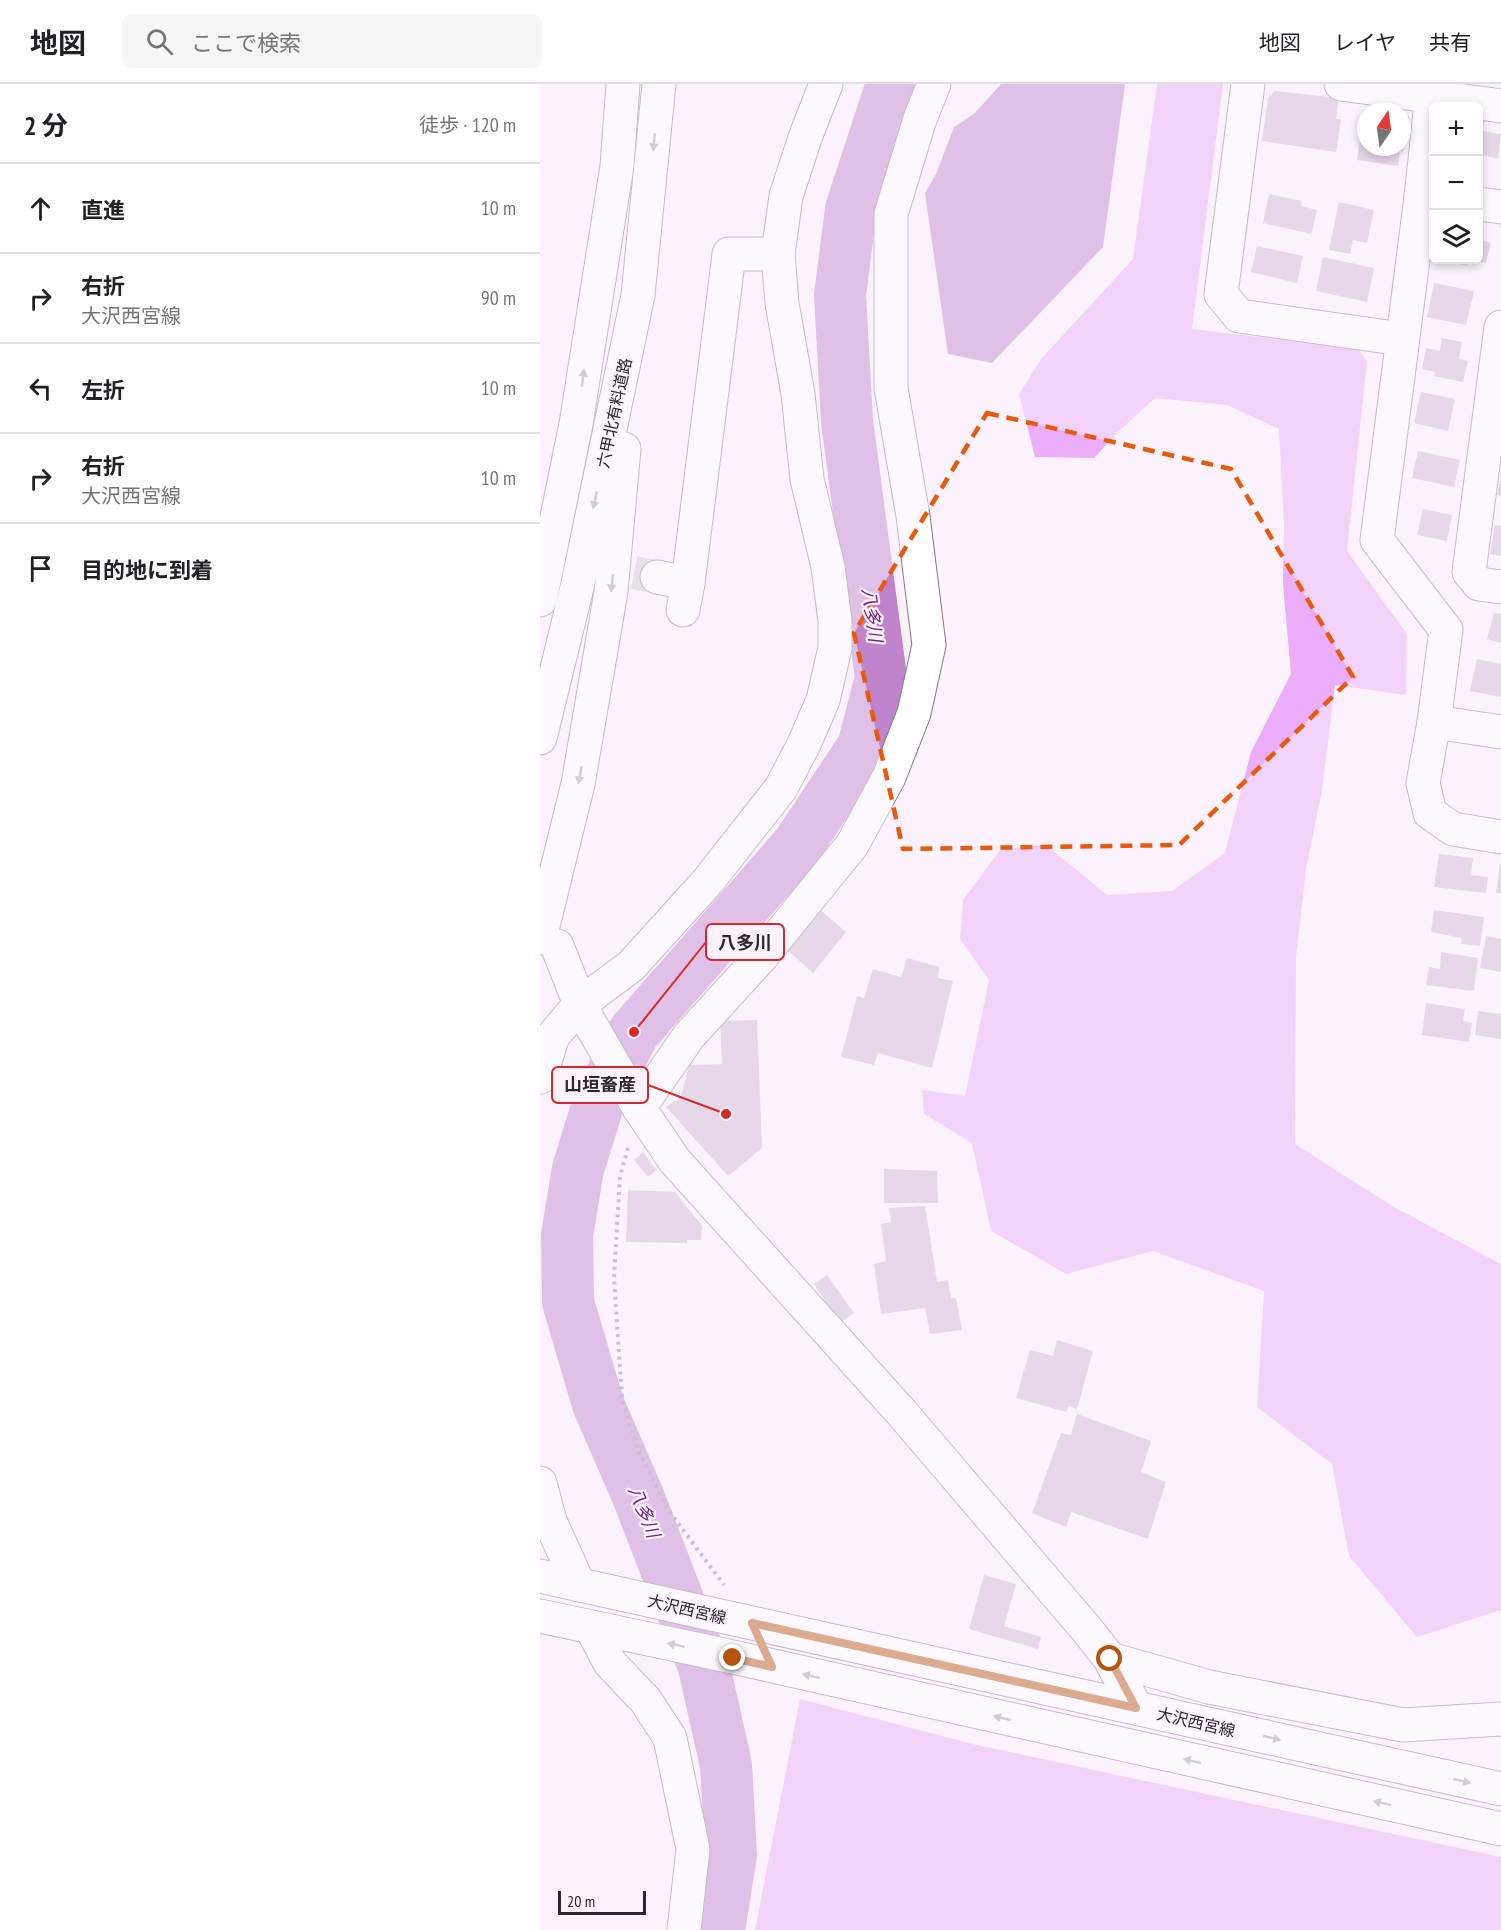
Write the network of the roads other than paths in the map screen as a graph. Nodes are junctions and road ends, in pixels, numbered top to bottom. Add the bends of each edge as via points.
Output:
1 (623, 84) edge
2 (659, 84) edge
3 (826, 84) edge
4 (934, 84) edge
5 (1248, 84) edge
6 (1341, 84) edge
7 (1432, 90) edge
8 (1501, 106) edge
9 (1427, 198) edge
10 (1483, 205) edge
11 (1501, 207) edge
12 (778, 254) junction
13 (638, 295) junction
14 (1501, 327) edge
15 (1402, 339) junction
16 (576, 424) junction
17 (1493, 450) edge
18 (540, 499) edge
19 (1501, 587) edge
20 (676, 590) dead end
21 (540, 600) edge
22 (1434, 722) junction
23 (1501, 732) edge
24 (540, 738) edge
25 (1501, 837) edge
26 (549, 942) edge
27 (584, 1012) junction
28 (540, 1077) edge
29 (642, 1112) junction
30 (540, 1483) edge
31 (540, 1576) edge
32 (589, 1587) junction
33 (540, 1616) edge
34 (591, 1627) junction
35 (1110, 1659) junction
36 (1136, 1708) junction
37 (1501, 1719) edge
38 (1501, 1789) edge
39 (1501, 1829) edge
40 (684, 1930) edge

16 -> 1 street via 617,166
2 -> 13 street, 六甲北有料道路
3 - 12 street via 786,196
4 - 29 street via 891,214 891,388 913,516 929,645 914,713 889,777 852,845 762,956 689,1036
5 - 15 street via 1221,294 1239,316
6 - 7 street
7 - 8 street
7 - 9 street
9 - 15 street
10 - 11 street
12 - 20 street via 729,254
12 - 27 street via 807,479 828,567 835,621 835,648 823,700 781,788 708,881 632,966
13 -> 24 street, 六甲北有料道路 via 578,583
13 -> 26 street via 611,592
14 - 17 street
15 - 22 street via 1377,540 1446,630
16 - 18 street
16 - 21 street
17 - 19 street via 1469,572 1479,584
22 - 23 street
22 - 25 street via 1423,783 1430,813 1453,829
26 - 27 street
27 - 28 street via 553,1036
27 - 29 street
29 - 35 street via 675,1161 902,1413
30 - 32 street via 550,1521
31 - 32 street, 大沢西宮線
32 - 36 street, 大沢西宮線
33 - 34 street
39 -> 34 street
34 - 40 street via 610,1663 646,1701 670,1737 693,1849
35 - 36 street
35 - 37 street via 1209,1687 1403,1725
36 -> 38 street, 大沢西宮線

